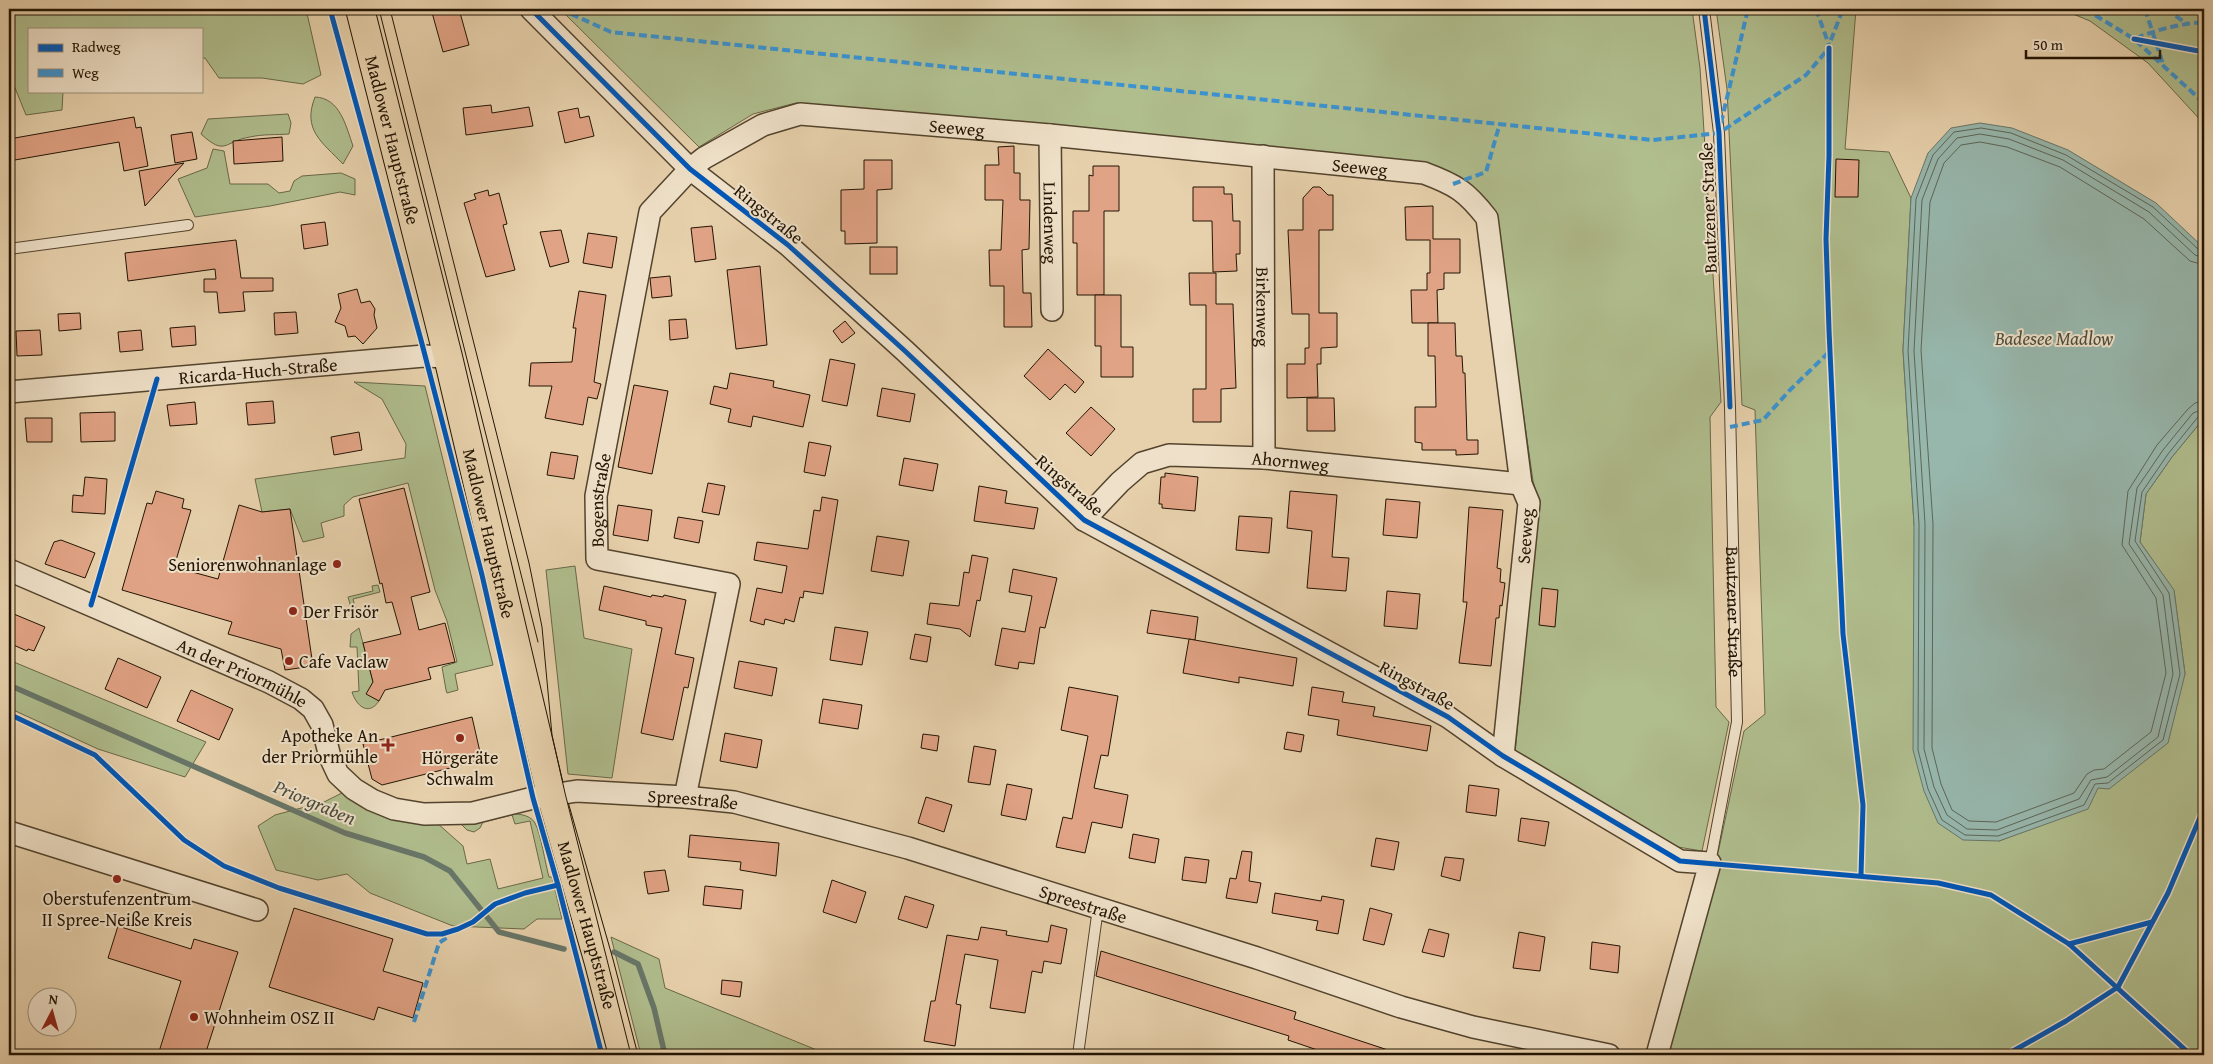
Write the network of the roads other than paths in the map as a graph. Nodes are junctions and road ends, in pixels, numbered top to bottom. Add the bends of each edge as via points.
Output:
1 (360, 9) edge
2 (531, 9) edge
3 (1704, 9) edge
4 (1050, 135) junction
5 (1264, 156) junction
6 (690, 169) junction
7 (188, 225) dead end
8 (9, 249) edge
9 (1052, 310) dead end
10 (448, 357) junction
11 (9, 392) edge
12 (1264, 458) junction
13 (1521, 484) junction
14 (1084, 520) junction
15 (9, 570) edge
16 (1503, 756) junction
17 (551, 795) junction
18 (685, 796) junction
19 (9, 832) edge
20 (1710, 863) junction
21 (1098, 908) junction
22 (258, 910) dead end
23 (623, 1055) edge
24 (1078, 1055) edge
25 (1608, 1055) edge
26 (1656, 1055) edge

1 - 10 main road, Madlower Hauptstraße
2 - 6 street, Ringstraße
3 - 20 lane, Bautzener Straße via 1719,133 1737,722
4 - 5 street, Seeweg
4 - 6 street, Seeweg via 800,114 763,125
4 - 9 street, Lindenweg
5 - 12 street, Birkenweg
5 - 13 street, Seeweg via 1424,173 1452,184 1471,198 1487,218
6 - 14 street, Ringstraße via 788,245 906,351
6 - 18 street, Bogenstraße via 650,212 596,496 597,559 729,584
7 - 8 lane
10 - 11 street, Ricarda-Huch-Straße via 424,356
10 - 17 main road, Madlower Hauptstraße
12 - 13 street, Ahornweg
12 - 14 street, Ahornweg via 1169,455 1142,463
13 - 16 street, Seeweg via 1529,503
14 - 16 street, Ringstraße via 1448,717
15 - 17 street, An der Priormühle via 269,682 301,699 313,709 322,725 330,758 338,774 372,800 394,809 442,815 473,813
16 - 20 street, Ringstraße via 1680,860
17 - 18 street, Spreestraße via 577,791
17 - 23 main road, Madlower Hauptstraße
18 - 21 street, Spreestraße via 734,802 875,839
19 - 22 street
20 - 26 street, Bautzener Straße
21 - 24 lane
21 - 25 street, Spreestraße via 1401,1007 1472,1027

